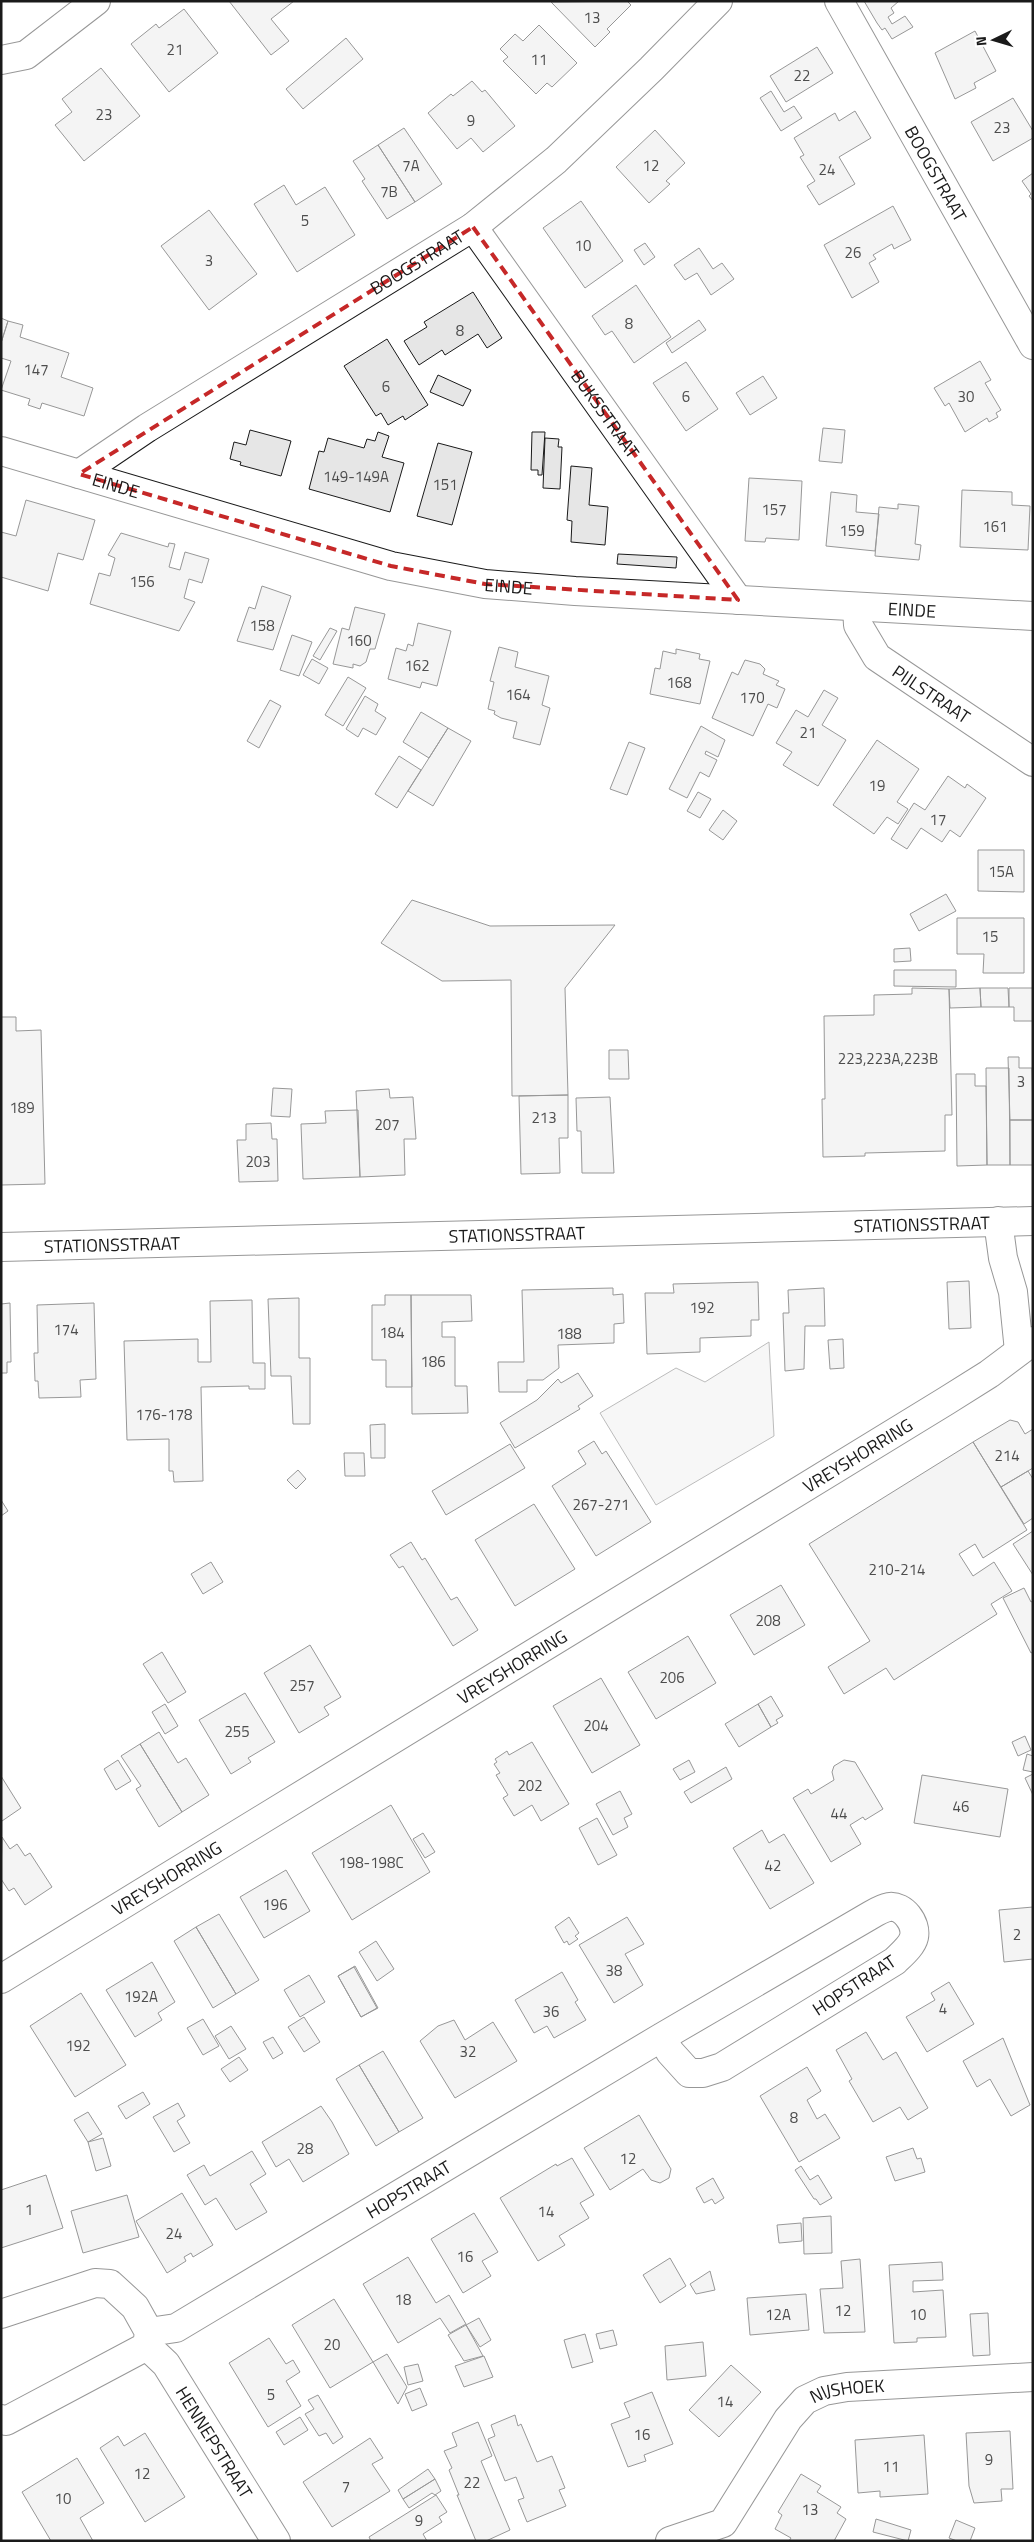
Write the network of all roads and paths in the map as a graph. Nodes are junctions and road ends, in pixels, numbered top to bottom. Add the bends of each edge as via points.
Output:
1 (96, 1) edge
2 (718, 1) edge
3 (839, 1) edge
4 (1, 60) edge
5 (472, 227) junction
6 (1033, 345) edge
7 (1, 451) edge
8 (79, 474) junction
9 (738, 600) junction
10 (856, 607) junction
11 (1033, 616) edge
12 (1033, 762) edge
13 (1033, 1220) edge
14 (998, 1221) junction
15 (1, 1246) edge
16 (1028, 1351) edge
17 (1, 1979) edge
18 (662, 2037) junction
19 (1, 2314) edge
20 (148, 2339) junction
21 (1033, 2377) edge
22 (1, 2419) edge
23 (276, 2541) edge
24 (670, 2541) edge

1 - 4 street via 26,55
2 - 5 street, BOOGSTRAAT via 556,160
3 - 6 street, BOOGSTRAAT
5 - 8 street, BOOGSTRAAT via 146,428
5 - 9 street, BUKSSTRAAT
7 - 8 street, EINDE
8 - 9 street, EINDE via 391,566 486,584
9 - 10 street, EINDE
10 - 11 street, EINDE
10 - 12 street, PIJLSTRAAT via 858,625 877,657
13 - 14 street, STATIONSSTRAAT
14 - 15 street, STATIONSSTRAAT
14 - 16 street, VREYSHORRING via 1003,1258
16 - 17 street, VREYSHORRING
18 - 18 street, HOPSTRAAT via 871,1915 890,1907 904,1911 913,1922 914,1937 895,1962 722,2067 703,2073 689,2073 670,2052
18 - 20 street, HOPSTRAAT via 176,2328
19 - 20 street, HENNEPSTRAAT via 95,2283 110,2284 135,2307
20 - 22 street via 6,2421
20 - 23 street, HENNEPSTRAAT
21 - 24 street, NIJSHOEK via 824,2391 805,2400 788,2419 723,2523

